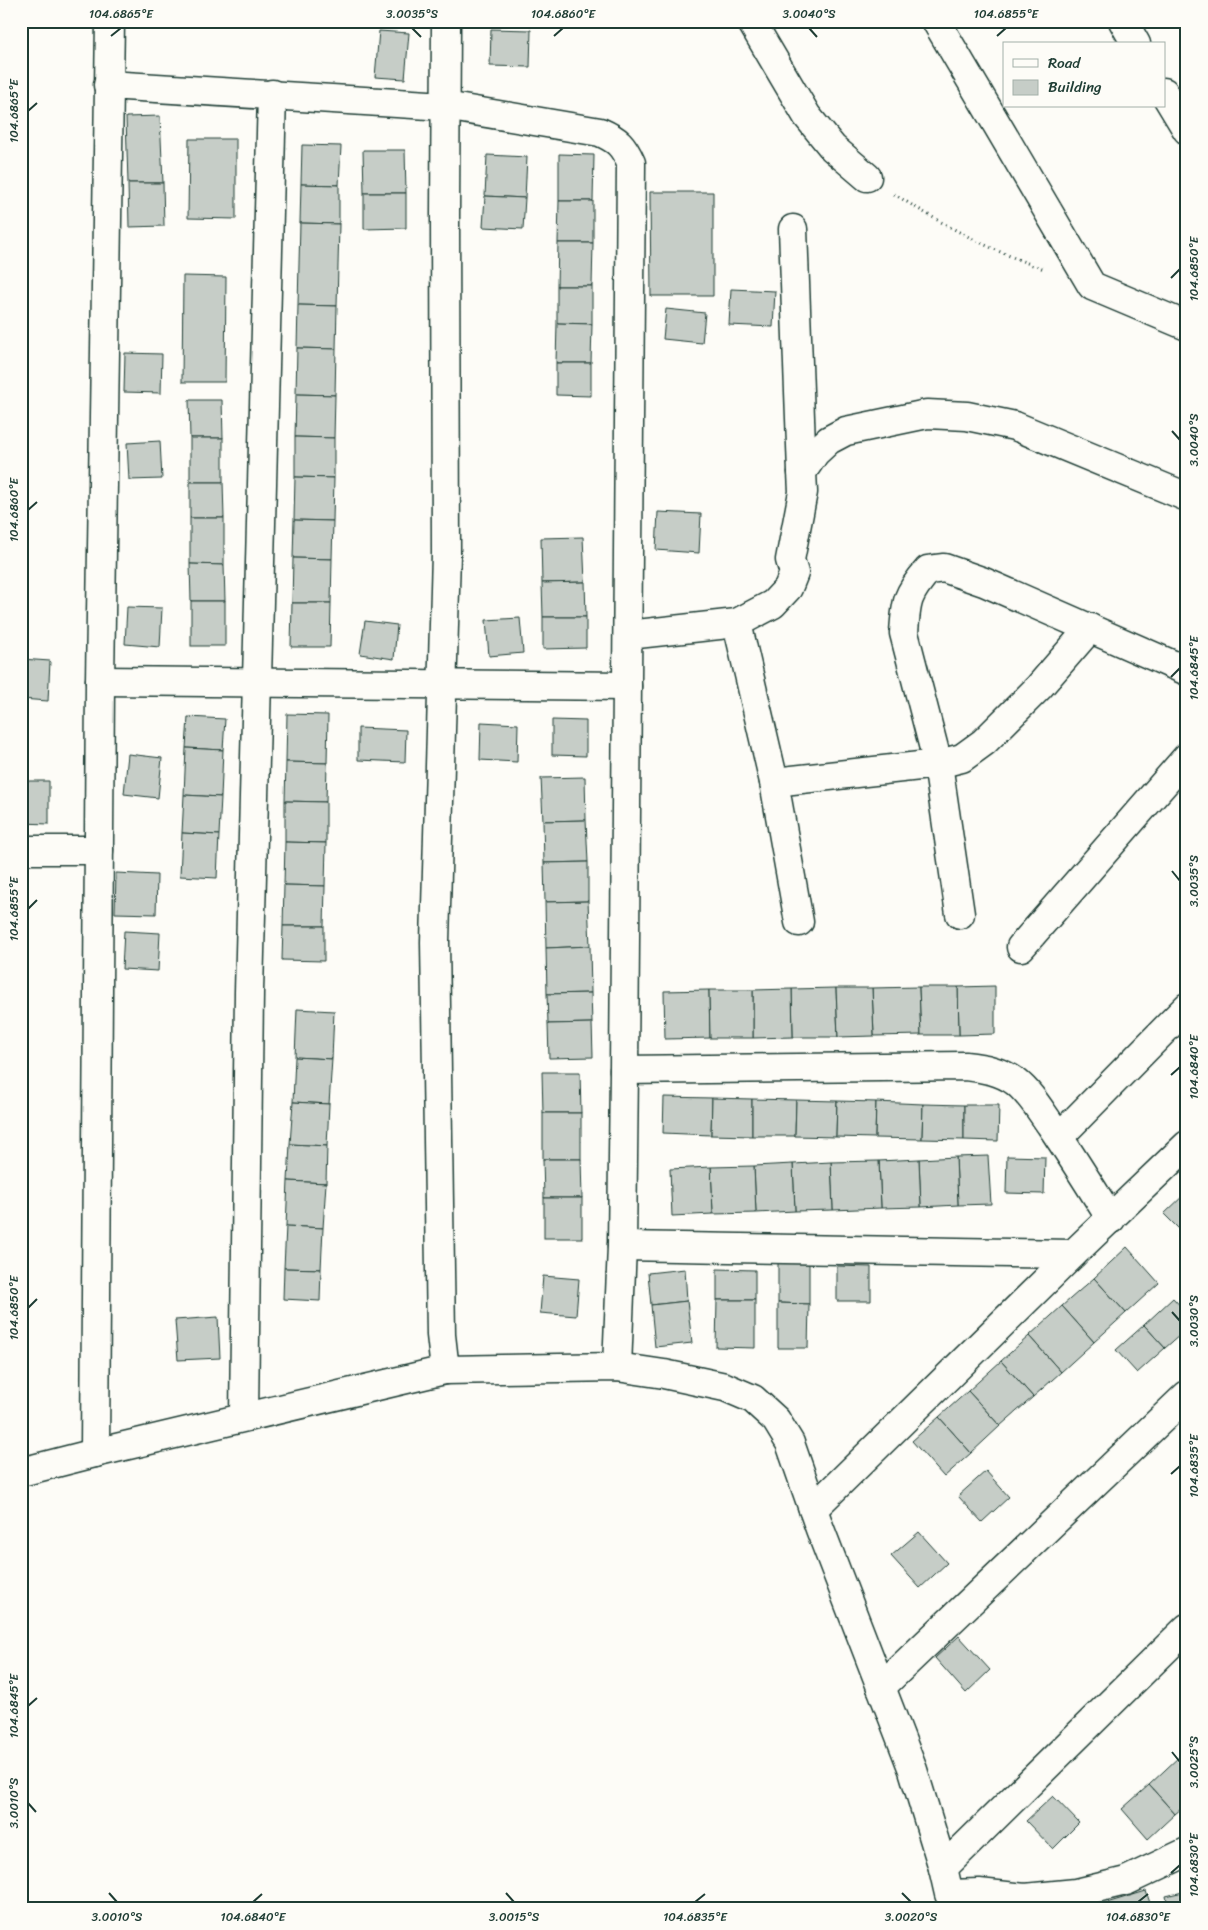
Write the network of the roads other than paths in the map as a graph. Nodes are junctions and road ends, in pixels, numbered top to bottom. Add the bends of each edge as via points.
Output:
1 (110, 21) edge
2 (446, 21) edge
3 (751, 21) edge
4 (936, 21) edge
5 (1123, 21) edge
6 (1135, 42) edge
7 (108, 85) junction
8 (272, 94) junction
9 (1166, 95) edge
10 (445, 106) junction
11 (1187, 130) edge
12 (867, 177) road end
13 (793, 229) dead end
14 (1187, 326) edge
15 (802, 472) junction
16 (1187, 497) edge
17 (737, 623) junction
18 (1090, 628) junction
19 (628, 635) junction
20 (1187, 671) edge
21 (100, 681) junction
22 (256, 682) junction
23 (443, 685) junction
24 (627, 686) junction
25 (1187, 757) edge
26 (938, 764) junction
27 (774, 782) junction
28 (21, 850) edge
29 (99, 850) junction
30 (960, 914) dead end
31 (799, 922) dead end
32 (1021, 947) dead end
33 (1187, 1007) edge
34 (624, 1070) junction
35 (1059, 1137) junction
36 (1187, 1145) edge
37 (1111, 1219) junction
38 (622, 1246) junction
39 (1073, 1254) junction
40 (617, 1367) junction
41 (444, 1370) junction
42 (1187, 1394) edge
43 (244, 1418) junction
44 (95, 1453) junction
45 (21, 1472) edge
46 (814, 1509) junction
47 (1187, 1628) edge
48 (881, 1687) junction
49 (1187, 1852) edge
50 (943, 1868) junction
51 (950, 1901) edge

1 - 7 street
2 - 10 street
3 - 12 street via 807,116 833,148
4 - 14 street via 1092,286
5 - 6 street
7 - 8 street
7 - 21 street
8 - 10 street
8 - 22 street
9 - 11 street
10 - 19 street via 600,132 624,147 631,163
10 - 23 street via 447,457
13 - 15 street
15 - 16 street via 829,440 846,431 927,414 967,416 1016,426
15 - 17 street via 802,492 790,560 794,573 788,588 773,604
17 - 19 street
17 - 27 street
18 - 20 street
18 - 26 street via 1039,687 984,742 962,758
18 - 26 street via 984,582 944,568 928,570 910,593 904,633
19 - 24 street
21 - 22 street
21 - 29 street
22 - 23 street
22 - 43 street
23 - 24 street
23 - 41 street via 435,1002
24 - 34 street
25 - 32 street
26 - 27 street
26 - 30 street
27 - 31 street
28 - 29 street
29 - 44 street
33 - 35 street
34 - 35 street via 965,1066 987,1069 1016,1082
34 - 38 street
35 - 37 street
36 - 37 street
37 - 39 street
38 - 39 street
38 - 40 street
39 - 46 street
40 - 41 street
40 - 46 street via 725,1387 753,1399 776,1420 790,1442
41 - 43 street
42 - 48 street
43 - 44 street
44 - 45 street
46 - 48 street
47 - 50 street
48 - 50 street via 913,1770
49 - 51 street via 1126,1881 1076,1893 1025,1898 979,1892
50 - 51 street

